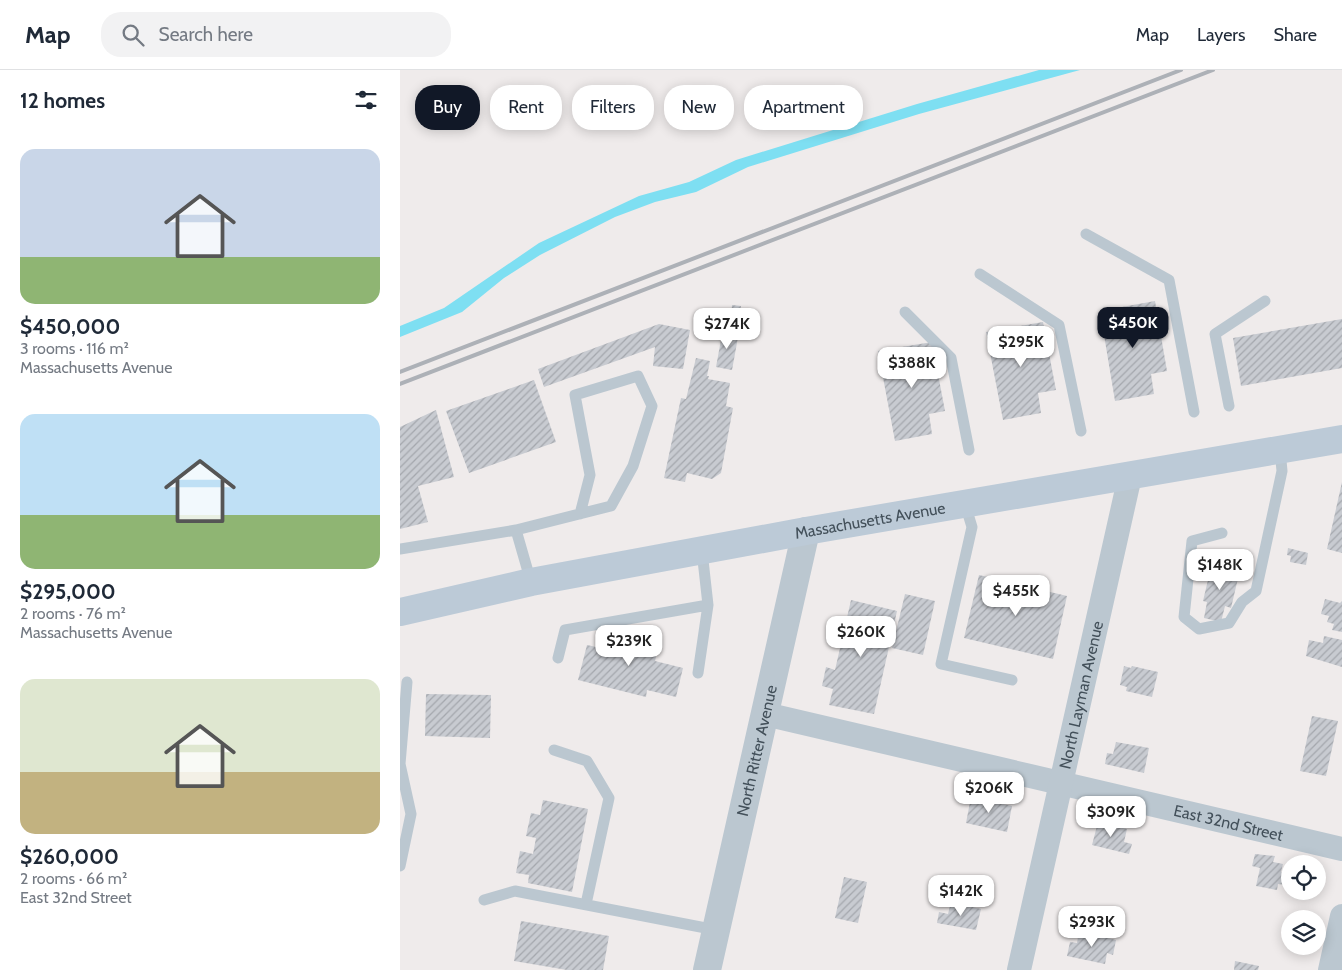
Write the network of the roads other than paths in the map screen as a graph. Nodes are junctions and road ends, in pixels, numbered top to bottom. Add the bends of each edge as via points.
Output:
1 (1086, 234) dead end
2 (980, 274) dead end
3 (1265, 301) dead end
4 (905, 312) dead end
5 (1229, 406) dead end
6 (1194, 412) dead end
7 (1081, 431) dead end
8 (1342, 439) edge
9 (969, 450) dead end
10 (1280, 450) junction
11 (1130, 476) junction
12 (965, 504) junction
13 (580, 514) junction
14 (516, 530) junction
15 (806, 531) junction
16 (1222, 533) dead end
17 (400, 549) edge
18 (702, 550) junction
19 (531, 582) junction
20 (708, 605) junction
21 (400, 612) edge
22 (558, 658) dead end
23 (698, 673) dead end
24 (1012, 680) dead end
25 (407, 682) dead end
26 (765, 714) junction
27 (554, 750) dead end
28 (1061, 784) junction
29 (1342, 849) edge
30 (400, 866) edge
31 (484, 900) dead end
32 (586, 904) junction
33 (1342, 916) edge
34 (716, 930) junction
35 (707, 970) edge
36 (1019, 970) edge
37 (1330, 970) edge

1 - 6 lane via 1169,280
2 - 7 lane via 1059,325
3 - 5 lane via 1215,334
4 - 9 lane via 951,358
8 - 10 main road, Massachusetts Avenue
10 - 11 main road, Massachusetts Avenue
10 - 16 lane via 1282,471 1256,591 1242,602 1229,623 1199,630 1184,617 1192,541
11 - 12 main road, Massachusetts Avenue
11 - 28 street, North Layman Avenue
12 - 15 main road, Massachusetts Avenue
12 - 24 lane via 972,527 942,664
13 - 13 lane via 610,506 633,466 652,406 638,376 575,395 590,475
13 - 14 lane
14 - 17 lane
14 - 19 lane
15 - 18 main road, Massachusetts Avenue
15 - 26 street, North Ritter Avenue
18 - 19 main road, Massachusetts Avenue
18 - 20 lane
19 - 21 main road, Massachusetts Avenue
20 - 22 lane via 565,630
20 - 23 lane
25 - 30 lane via 400,764 411,814
26 - 28 street, East 32nd Street
26 - 34 street, North Ritter Avenue
27 - 32 lane via 587,761 609,798
28 - 29 street, East 32nd Street
28 - 36 street, North Layman Avenue
31 - 32 lane via 515,891
32 - 34 lane
33 - 37 street
34 - 35 street, North Ritter Avenue

